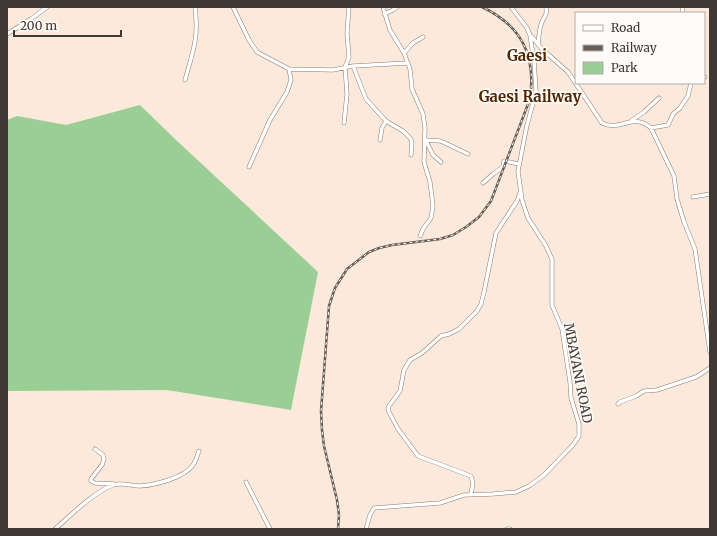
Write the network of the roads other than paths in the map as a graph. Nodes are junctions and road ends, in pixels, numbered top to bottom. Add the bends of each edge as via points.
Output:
1 (47, 7) edge
2 (195, 7) edge
3 (233, 7) edge
4 (350, 7) edge
5 (383, 7) edge
6 (398, 7) edge
7 (511, 7) edge
8 (546, 7) edge
9 (384, 14) junction
10 (7, 34) edge
11 (530, 35) junction
12 (423, 37) dead end
13 (538, 44) junction
14 (404, 53) junction
15 (408, 63) junction
16 (353, 66) junction
17 (345, 68) junction
18 (289, 69) junction
19 (185, 80) dead end
20 (575, 82) edge
21 (576, 84) edge
22 (691, 84) edge
23 (659, 98) dead end
24 (386, 121) junction
25 (630, 122) junction
26 (344, 123) dead end
27 (650, 128) junction
28 (425, 139) junction
29 (380, 140) dead end
30 (468, 154) dead end
31 (411, 155) dead end
32 (441, 162) dead end
33 (519, 164) junction
34 (249, 167) dead end
35 (483, 183) dead end
36 (521, 189) junction
37 (710, 194) edge
38 (694, 197) dead end
39 (420, 236) dead end
40 (710, 352) edge
41 (710, 368) edge
42 (618, 404) dead end
43 (95, 448) dead end
44 (199, 451) dead end
45 (246, 482) dead end
46 (115, 484) junction
47 (471, 494) junction
48 (55, 529) edge
49 (270, 529) edge
50 (366, 529) edge

1 - 10 street
2 - 19 street via 196,37
3 - 18 street via 257,52
4 - 17 street via 346,33 349,57
5 - 9 street
6 - 9 street
7 - 11 street, MBAYANI ROAD
8 - 13 street via 547,12 542,21
9 - 14 street
11 - 13 street
11 - 33 street, MBAYANI ROAD via 534,53 536,90
12 - 14 street
13 - 20 street via 568,72
14 - 15 street
15 - 16 street
15 - 28 street via 412,89 423,114
16 - 17 street
16 - 24 street via 366,99
17 - 18 street via 323,71
17 - 26 street via 347,94
18 - 34 street via 291,80 287,92 268,124
21 - 25 street via 602,123 619,125
22 - 27 street via 689,94 673,114 668,125
23 - 25 street
24 - 29 street
24 - 31 street via 410,138
25 - 27 street via 642,122
27 - 40 street via 674,176 677,199 695,250
28 - 30 street via 440,141
28 - 32 street via 435,158
28 - 39 street via 424,162 433,206 431,218
33 - 35 street via 504,161 503,167
33 - 36 street, MBAYANI ROAD
36 - 47 street, MBAYANI ROAD via 528,218 552,259 552,305 562,329 571,398 579,433 576,442 568,451 529,486 511,493
36 - 47 street via 517,201 496,233 483,296 477,311 459,328 441,336 410,360 404,370 400,391 388,410 398,429 418,456 471,476
37 - 38 street
41 - 42 street via 696,377 657,390 644,391
43 - 46 street via 104,459 91,481
44 - 46 street via 192,466 183,474 166,481 141,486
45 - 49 street
46 - 48 street via 97,494
47 - 50 street, MBAYANI ROAD via 445,503 374,508

